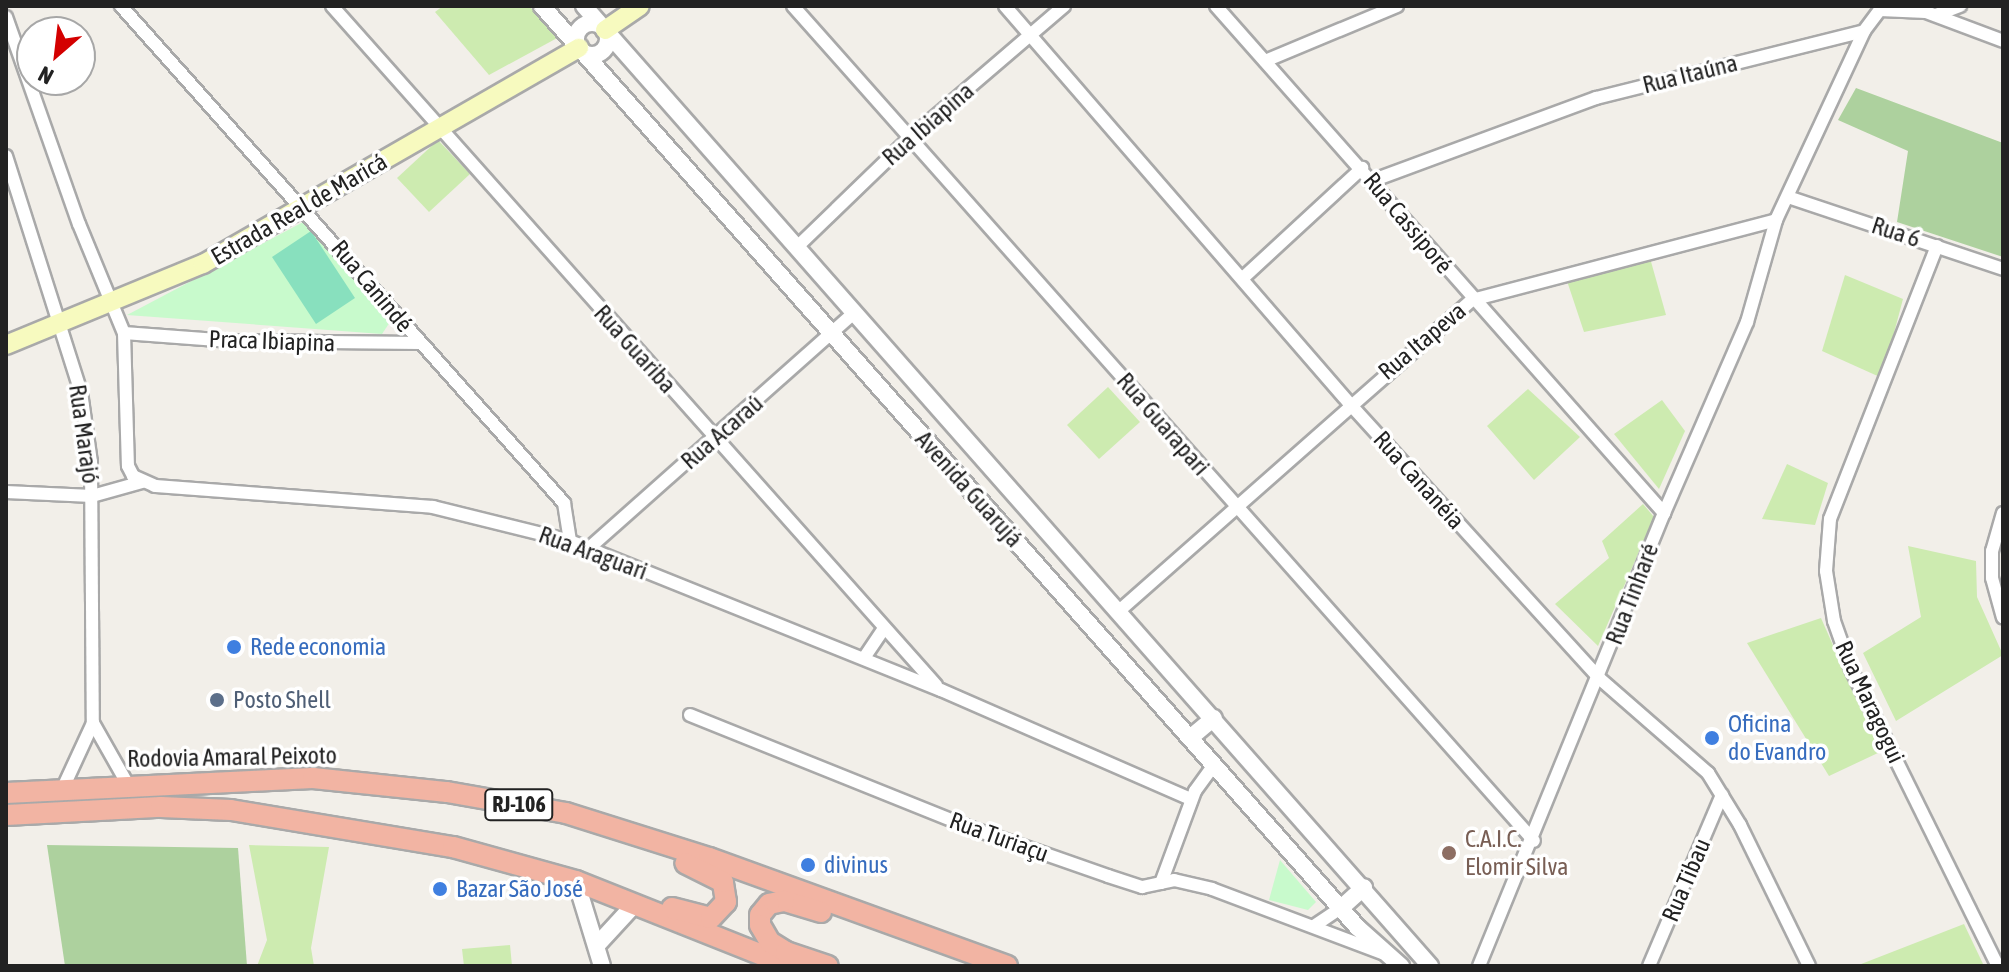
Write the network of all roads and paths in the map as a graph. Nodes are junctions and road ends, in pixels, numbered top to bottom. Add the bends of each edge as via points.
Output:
1 (121, 6) edge
2 (332, 6) edge
3 (542, 6) edge
4 (584, 6) edge
5 (640, 6) edge
6 (793, 6) edge
7 (1005, 6) edge
8 (1064, 6) edge
9 (1216, 6) edge
10 (1397, 6) edge
11 (1960, 6) edge
12 (1881, 8) edge
13 (1928, 11) edge
14 (6, 17) edge
15 (605, 30) junction
16 (1864, 31) junction
17 (1029, 35) junction
18 (2003, 41) edge
19 (579, 48) junction
20 (1265, 61) junction
21 (438, 129) junction
22 (910, 138) junction
23 (6, 156) edge
24 (1362, 168) junction
25 (1374, 180) junction
26 (1788, 197) junction
27 (305, 210) junction
28 (1776, 220) junction
29 (1937, 246) junction
30 (797, 247) junction
31 (2003, 269) edge
32 (1244, 277) junction
33 (1472, 300) junction
34 (112, 302) junction
35 (855, 312) junction
36 (60, 322) junction
37 (124, 333) junction
38 (833, 334) junction
39 (420, 343) junction
40 (6, 345) edge
41 (1349, 403) junction
42 (715, 439) junction
43 (142, 482) junction
44 (6, 492) edge
45 (92, 496) junction
46 (1236, 509) junction
47 (1664, 513) junction
48 (2003, 513) edge
49 (570, 541) junction
50 (588, 549) junction
51 (1119, 611) junction
52 (2003, 618) edge
53 (884, 628) junction
54 (864, 658) junction
55 (1599, 678) junction
56 (941, 690) junction
57 (690, 715) dead end
58 (1214, 718) junction
59 (93, 723) junction
60 (1190, 738) junction
61 (1214, 765) junction
62 (127, 783) junction
63 (63, 788) junction
64 (420, 790) junction
65 (6, 793) edge
66 (1722, 795) junction
67 (1191, 799) junction
68 (6, 815) edge
69 (1534, 841) junction
70 (473, 852) junction
71 (576, 881) junction
72 (1161, 883) junction
73 (1364, 887) junction
74 (633, 906) junction
75 (1341, 908) junction
76 (1314, 926) junction
77 (598, 944) junction
78 (1387, 955) junction
79 (602, 966) edge
80 (790, 966) edge
81 (828, 966) edge
82 (988, 966) edge
83 (1007, 966) edge
84 (1401, 966) edge
85 (1430, 966) edge
86 (1479, 966) edge
87 (1649, 966) edge
88 (1809, 966) edge
89 (1998, 966) edge

1 - 27 street, Rua Canindé
2 - 21 street, Rua Guariba
3 - 19 street, Avenida Guarujá
4 - 15 street, Avenida Guarujá
5 - 15 main road, Estrada Real de Maricá
6 - 22 street, Rua Guarapari
7 - 17 street, Rua Cananéia
8 - 17 street, Rua Ibiapina
9 - 20 street, Rua Cassiporé
10 - 20 street
11 - 13 street
12 - 13 street
12 - 16 street
13 - 18 street
14 - 34 street
15 - 19 street, Estrada Real de Maricá via 591,23 582,27 576,39
15 - 30 street, Avenida Guarujá
16 - 25 street, Rua Itaúna via 1596,98
16 - 26 street
17 - 22 street, Rua Ibiapina
17 - 32 street, Rua Cananéia
19 - 21 main road, Estrada Real de Maricá
19 - 38 street, Avenida Guarujá
20 - 24 street, Rua Cassiporé
21 - 27 main road, Estrada Real de Maricá
21 - 42 street, Rua Guariba
22 - 30 street, Rua Ibiapina
22 - 46 street, Rua Guarapari
23 - 36 street, Rua Marajó
24 - 25 street, Rua Cassiporé
24 - 32 street
25 - 33 street, Rua Cassiporé
26 - 28 street
26 - 29 street, Rua 6
27 - 34 main road, Estrada Real de Maricá via 203,264
27 - 39 street, Rua Canindé
28 - 33 street, Rua Itapeva
28 - 47 street, Rua Tinharé via 1747,322
29 - 31 street, Rua 6
29 - 89 street, Rua Maragogui via 1830,519 1826,571 1834,621 1851,669
30 - 35 street, Avenida Guarujá
32 - 41 street, Rua Cananéia
33 - 41 street, Rua Itapeva
33 - 47 street, Rua Cassiporé
34 - 36 main road, Estrada Real de Maricá
34 - 37 street
35 - 38 street, Rua Acaraú
35 - 51 street, Avenida Guarujá
36 - 40 main road, Estrada Real de Maricá
36 - 45 street, Rua Marajó via 81,392
37 - 39 street, Praca Ibiapina via 231,341
37 - 43 street via 128,466
38 - 42 street, Rua Acaraú
38 - 60 street, Avenida Guarujá
39 - 49 street, Rua Canindé via 564,503
41 - 46 street, Rua Itapeva
41 - 55 street, Rua Cananéia
42 - 50 street, Rua Acaraú
42 - 53 street, Rua Guariba
43 - 45 street, Rua Araguari
43 - 49 street, Rua Araguari via 381,499 477,515
44 - 45 street, Rua Araguari
45 - 59 street, Rua Marajó
46 - 51 street, Rua Itapeva
46 - 69 street, Rua Guarapari
47 - 55 street, Rua Tinharé
48 - 52 street via 1992,551 1992,578
49 - 50 street, Rua Araguari
50 - 54 street, Rua Araguari
51 - 58 street, Avenida Guarujá
53 - 54 street
53 - 56 street, Rua Guariba
54 - 56 street, Rua Araguari
55 - 66 street, Rua Cananéia via 1708,773
55 - 69 street, Rua Tinharé
56 - 67 street, Rua Araguari
57 - 72 street, Rua Turiaçu via 971,828 1136,885
58 - 60 street
58 - 73 street, Avenida Guarujá
59 - 62 street, Rua Marajó
59 - 63 street, Rua Marajó
60 - 61 street, Avenida Guarujá
61 - 67 street
61 - 75 street, Avenida Guarujá
62 - 63 highway, Rodovia Amaral Peixoto / RJ-106
62 - 64 highway, Rodovia Amaral Peixoto / RJ-106 via 313,778
63 - 65 highway, Rodovia Amaral Peixoto / RJ-106
64 - 70 highway via 652,850 723,882 726,902 718,915 701,917 561,866 500,851
64 - 83 highway, Rodovia Amaral Peixoto / RJ-106 via 566,813 709,858
66 - 87 street, Rua Tibau
66 - 88 street, Rua Cananéia
67 - 72 street
68 - 70 highway, Rodovia Amaral Peixoto / RJ-106 via 161,807 231,810
69 - 86 street, Rua Tinharé
70 - 71 highway, Rodovia Amaral Peixoto / RJ-106
71 - 74 highway, Rodovia Amaral Peixoto / RJ-106
71 - 77 street
72 - 76 street, Rua Turiaçu via 1181,880
73 - 75 street
73 - 85 street, Avenida Guarujá
74 - 77 street
74 - 80 highway, Rodovia Amaral Peixoto / RJ-106
75 - 76 street
75 - 78 street, Avenida Guarujá
76 - 78 street, Rua Turiaçu
77 - 79 street
78 - 84 street, Avenida Guarujá
81 - 82 highway via 762,934 760,915 769,904 784,901

